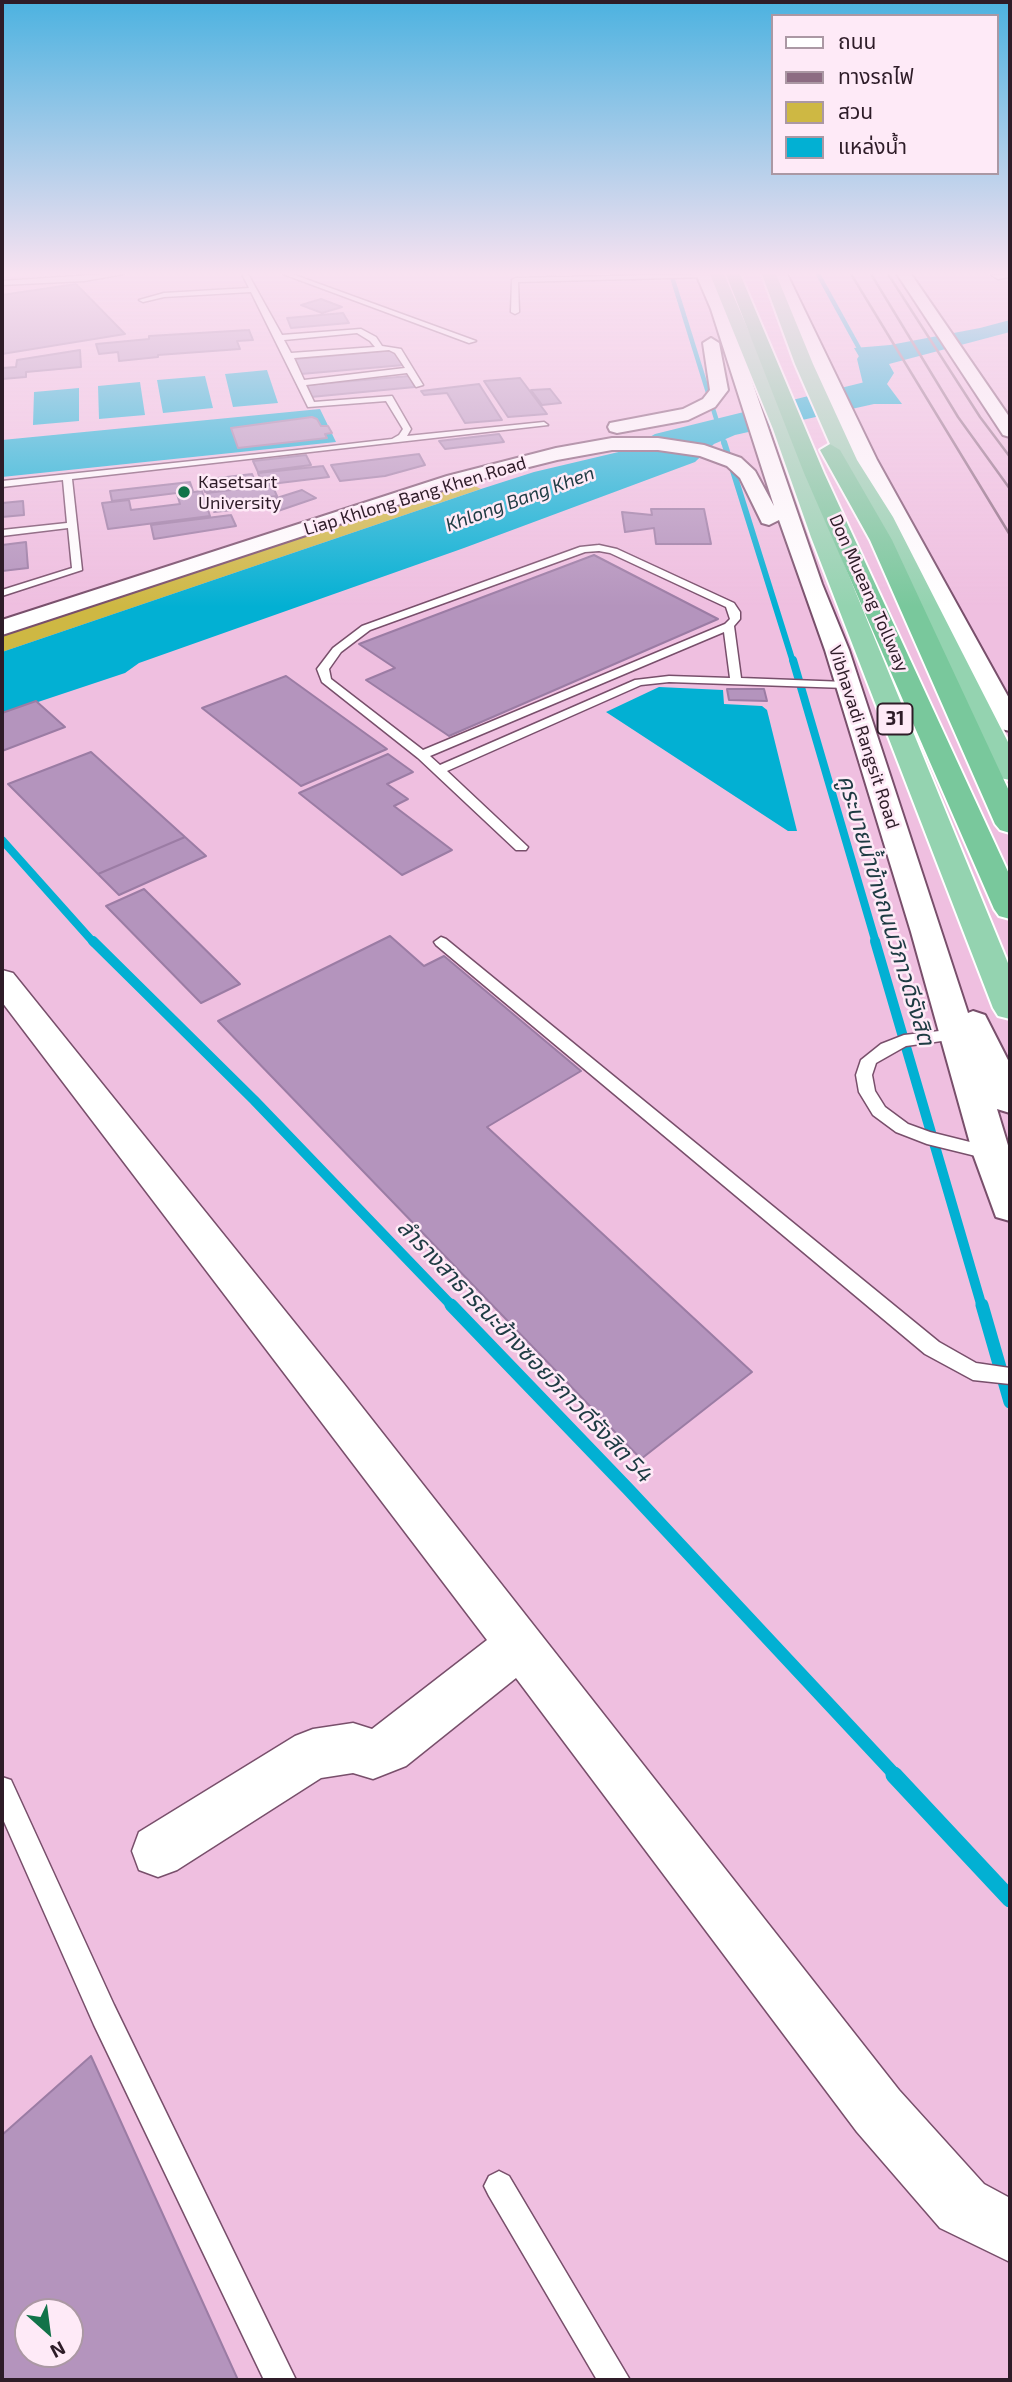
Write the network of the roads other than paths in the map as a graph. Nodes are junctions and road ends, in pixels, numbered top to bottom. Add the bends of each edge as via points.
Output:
1 (303, 385) edge
2 (719, 385) edge
3 (744, 385) edge
4 (762, 385) edge
5 (778, 385) edge
6 (802, 385) edge
7 (823, 385) edge
8 (979, 385) edge
9 (836, 415) junction
10 (544, 425) dead end
11 (1010, 431) edge
12 (771, 432) junction
13 (399, 439) junction
14 (67, 478) junction
15 (2, 484) edge
16 (882, 517) junction
17 (72, 525) junction
18 (2, 533) edge
19 (822, 537) junction
20 (811, 584) junction
21 (2, 593) edge
22 (943, 597) junction
23 (2, 614) edge
24 (729, 625) junction
25 (2, 628) edge
26 (837, 650) junction
27 (736, 682) junction
28 (846, 685) junction
29 (1010, 723) edge
30 (422, 755) junction
31 (439, 769) junction
32 (1010, 772) edge
33 (1010, 824) edge
34 (521, 846) dead end
35 (1010, 909) edge
36 (927, 932) junction
37 (441, 942) dead end
38 (2, 980) edge
39 (1010, 1008) edge
40 (957, 1034) junction
41 (1010, 1100) edge
42 (992, 1154) junction
43 (1010, 1206) edge
44 (1010, 1376) edge
45 (520, 1645) junction
46 (2, 1789) edge
47 (158, 1851) dead end
48 (499, 2186) dead end
49 (1010, 2231) edge
50 (280, 2380) edge
51 (614, 2380) edge

1 - 13 lane via 311,405 389,398 407,429
2 - 23 main road, Liap Khlong Bang Khen Road via 709,403 688,414 530,445
3 - 12 main road, Vibhavadi Rangsit Road / 31
4 - 12 highway, Vibhavadi Rangsit Road / 31
5 - 35 highway, Don Mueang Tollway / 31
6 - 33 highway, Don Mueang Tollway via 836,463 881,540
7 - 9 highway
8 - 11 main road
9 - 16 highway via 846,460
9 - 22 main road via 867,460
10 - 13 lane
12 - 19 highway, Vibhavadi Rangsit Road / 31
12 - 20 main road, Vibhavadi Rangsit Road / 31
13 - 14 lane
14 - 15 lane
14 - 17 lane
16 - 22 highway
16 - 32 highway
17 - 18 lane
17 - 21 lane via 77,570
19 - 26 highway
19 - 39 highway, Vibhavadi Rangsit Road / 31
20 - 25 main road, Liap Khlong Bang Khen Road via 778,547 761,498 734,462 704,451 658,444 612,444 454,480
20 - 26 main road, Vibhavadi Rangsit Road / 31
22 - 29 main road
24 - 27 lane
24 - 30 lane
24 - 30 lane via 735,619 730,605 599,548 584,549 366,628 347,640 323,668 326,680
26 - 28 main road, Vibhavadi Rangsit Road / 31
27 - 28 lane
27 - 31 lane via 639,682
28 - 36 main road, Vibhavadi Rangsit Road / 31
30 - 31 lane
31 - 34 lane
36 - 40 main road, Vibhavadi Rangsit Road / 31
36 - 41 main road
37 - 44 lane via 932,1348 973,1371
38 - 45 street
40 - 42 main road, Vibhavadi Rangsit Road / 31
40 - 42 lane via 896,1044 869,1060 864,1075 867,1092 879,1111 901,1128
42 - 43 main road, Vibhavadi Rangsit Road / 31
45 - 47 street via 388,1748 373,1754 353,1748 313,1754
45 - 49 street via 878,2111 962,2206
46 - 50 lane via 104,2015
48 - 51 lane

